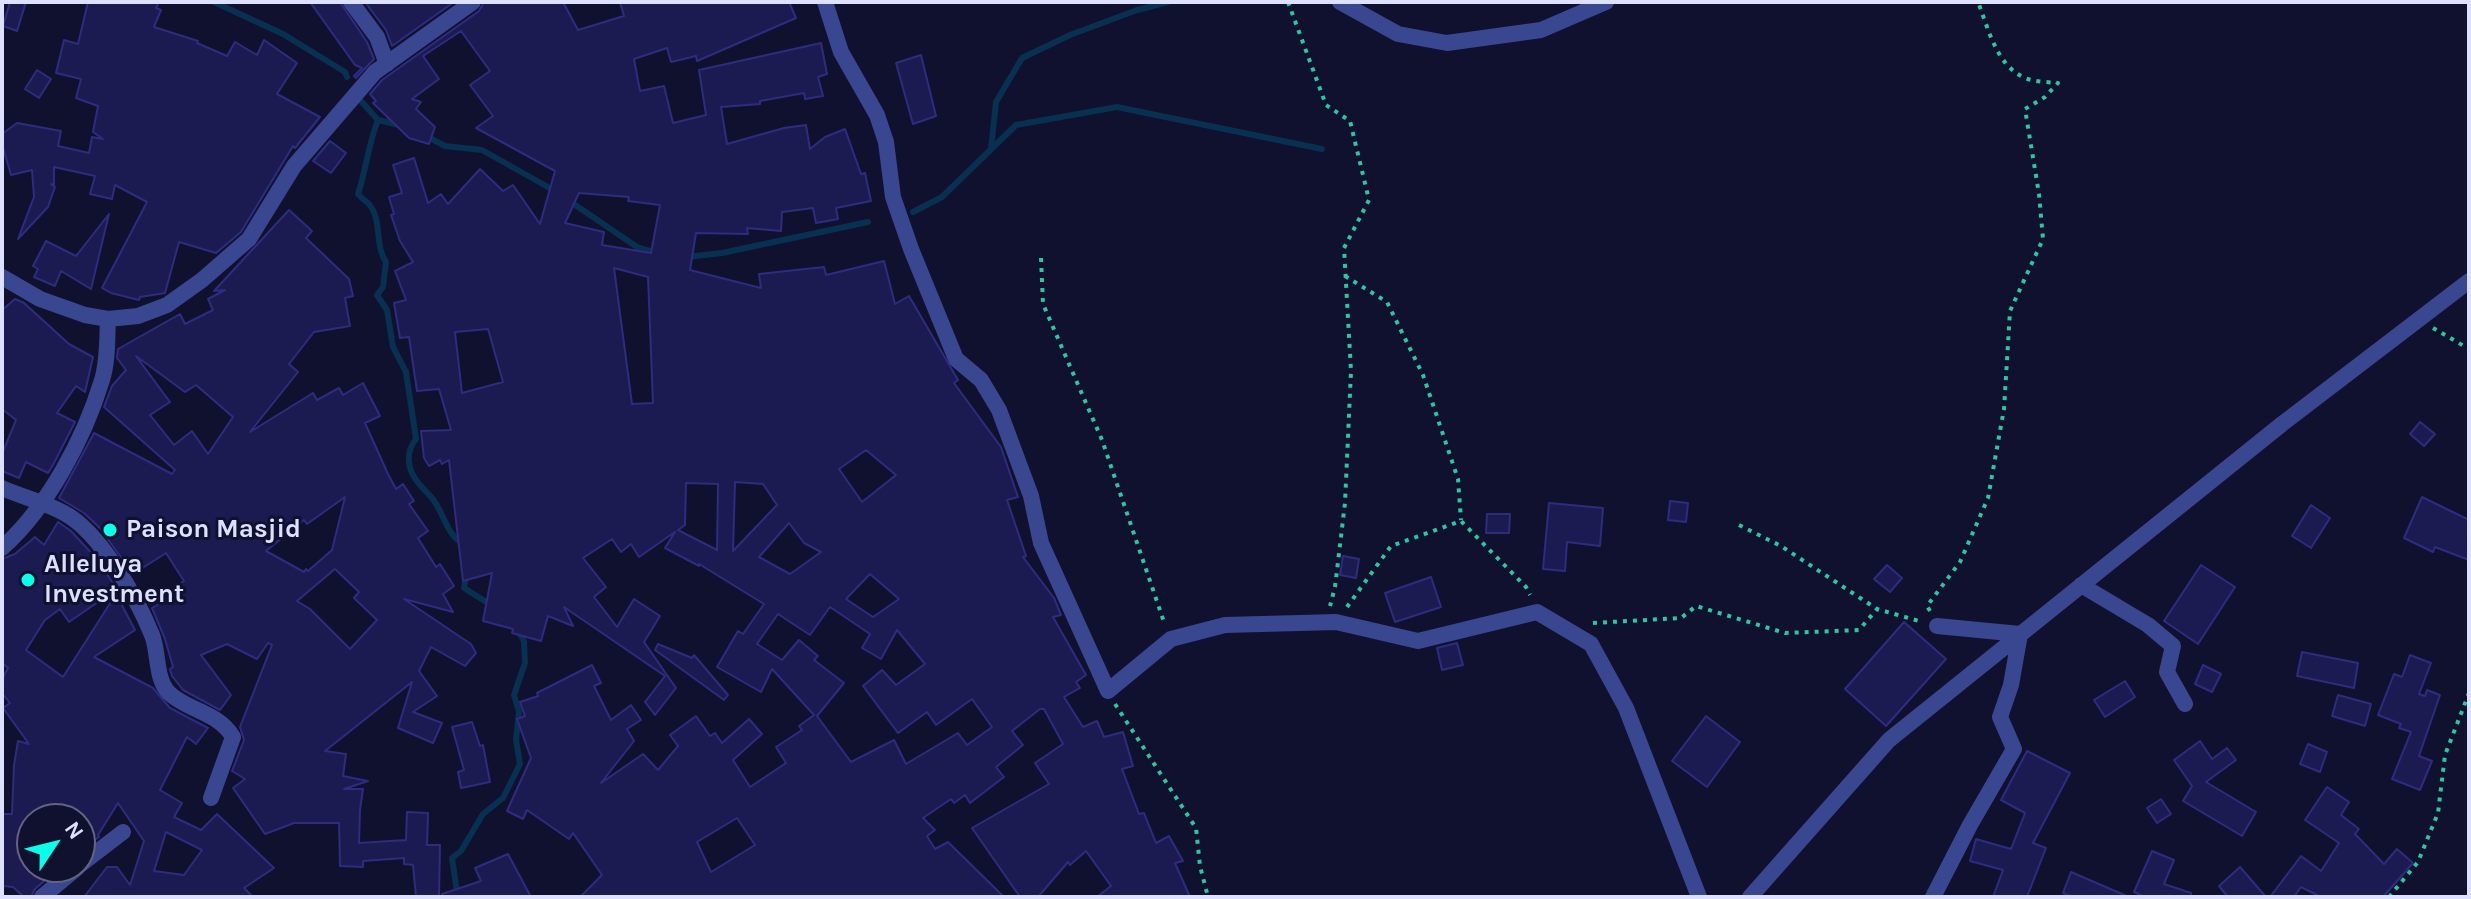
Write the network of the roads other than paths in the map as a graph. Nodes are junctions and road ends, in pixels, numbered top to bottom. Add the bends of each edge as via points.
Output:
1 (351, 2) edge
2 (473, 2) edge
3 (825, 2) edge
4 (1340, 2) edge
5 (1606, 2) edge
6 (381, 68) junction
7 (2, 277) edge
8 (2469, 281) edge
9 (108, 319) junction
10 (2, 488) edge
11 (41, 502) junction
12 (2, 548) edge
13 (2081, 585) junction
14 (1937, 626) road end
15 (2020, 634) junction
16 (2185, 704) dead end
17 (211, 798) dead end
18 (123, 832) dead end
19 (96, 853) edge
20 (59, 883) edge
21 (42, 897) edge
22 (1699, 897) edge
23 (1750, 897) edge
24 (1933, 897) edge

1 - 6 street via 377,37
2 - 6 street
3 - 22 street via 841,52 877,115 893,197 956,359 981,380 999,410 1031,496 1041,543 1108,691 1171,639 1225,625 1331,622 1418,641 1537,612 1591,644 1626,708
4 - 5 street via 1398,34 1447,43 1541,30
6 - 9 street via 294,166 249,239 167,305 138,316
7 - 9 street via 40,299
8 - 13 street
9 - 11 street via 102,380 75,447
10 - 11 street
11 - 12 street
11 - 17 street via 86,529 114,565 153,638 169,693 226,725 233,737
13 - 15 street
13 - 16 street via 2173,646 2167,672
14 - 15 street
15 - 23 street via 1889,740
15 - 24 street via 2000,717 2014,749
18 - 19 street
20 - 21 street

